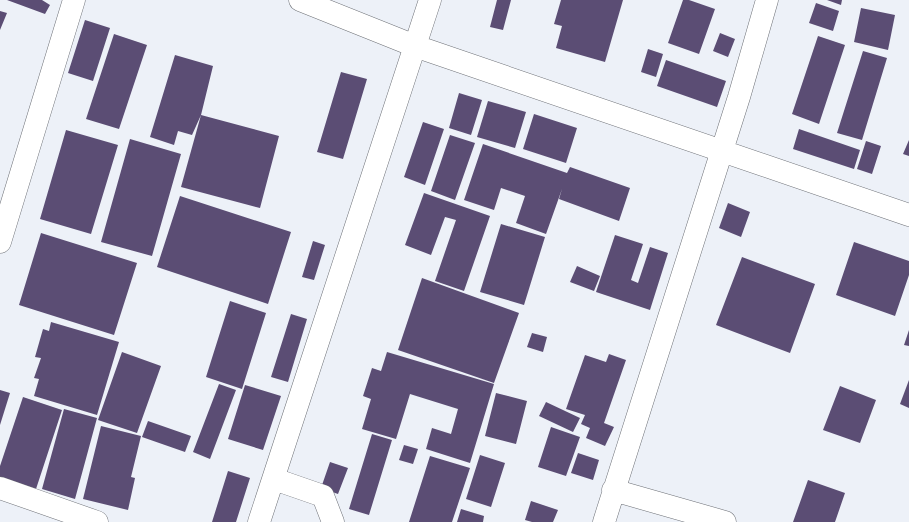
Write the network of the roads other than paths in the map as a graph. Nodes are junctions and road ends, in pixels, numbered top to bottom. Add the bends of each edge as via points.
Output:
1 (74, 0) edge
2 (300, 0) edge
3 (430, 0) edge
4 (767, 0) edge
5 (415, 46) junction
6 (722, 150) junction
7 (909, 215) edge
8 (2, 230) edge
9 (274, 479) junction
10 (0, 488) edge
11 (614, 490) junction
12 (97, 522) edge
13 (260, 522) edge
14 (333, 522) edge
15 (604, 522) edge
16 (725, 522) edge

1 - 8 street
2 - 5 street
3 - 5 street
4 - 6 street
5 - 6 street
5 - 9 street
6 - 7 street
6 - 11 street
9 - 13 street
9 - 14 street via 323,496
10 - 12 street
11 - 15 street
11 - 16 street

